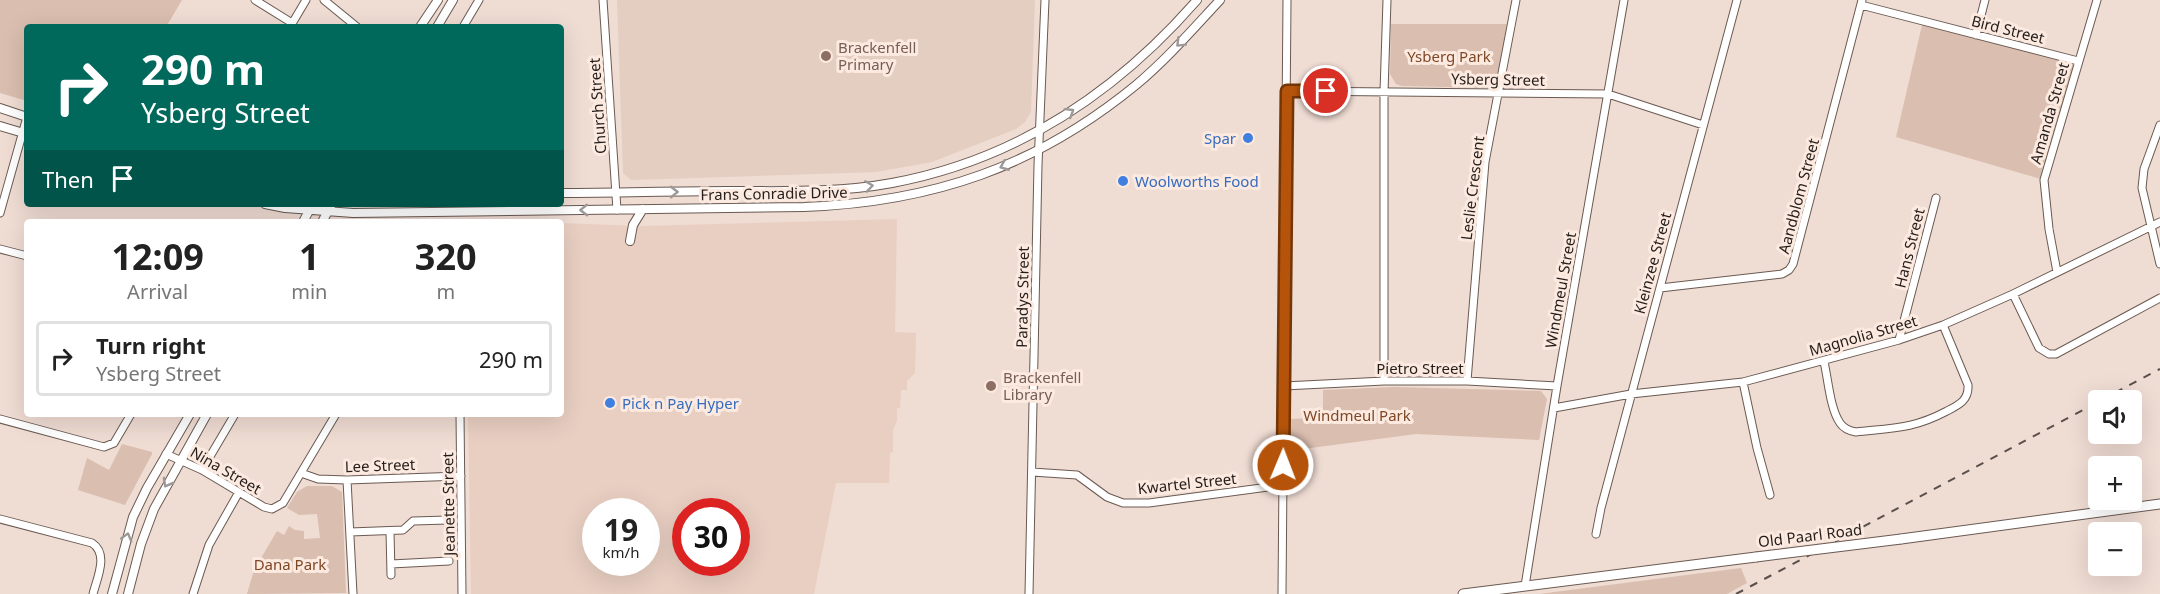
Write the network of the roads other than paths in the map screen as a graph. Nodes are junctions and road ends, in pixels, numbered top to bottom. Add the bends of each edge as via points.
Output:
1 (255, 0) edge
2 (306, 0) edge
3 (324, 0) edge
4 (438, 0) edge
5 (453, 0) edge
6 (479, 0) edge
7 (603, 0) edge
8 (1045, 0) edge
9 (1197, 0) edge
10 (1220, 0) edge
11 (1287, 0) edge
12 (1387, 0) edge
13 (1516, 0) edge
14 (1624, 0) edge
15 (1737, 0) edge
16 (1985, 0) edge
17 (2097, 0) edge
18 (1862, 2) edge
19 (290, 24) edge
20 (292, 24) edge
21 (353, 24) edge
22 (422, 24) edge
23 (438, 24) edge
24 (465, 24) edge
25 (1976, 35) junction
26 (2078, 61) junction
27 (1287, 91) junction
28 (1384, 92) junction
29 (1500, 93) junction
30 (1608, 94) junction
31 (0, 108) edge
32 (24, 116) edge
33 (1703, 125) junction
34 (2160, 125) edge
35 (0, 126) edge
36 (1040, 131) junction
37 (24, 134) edge
38 (24, 137) edge
39 (1039, 149) junction
40 (616, 193) junction
41 (564, 194) edge
42 (1936, 198) dead end
43 (311, 207) edge
44 (330, 207) edge
45 (643, 209) junction
46 (617, 210) junction
47 (0, 213) edge
48 (2160, 222) edge
49 (2152, 226) junction
50 (630, 241) dead end
51 (0, 249) edge
52 (24, 255) edge
53 (2160, 264) edge
54 (2058, 272) junction
55 (1660, 288) junction
56 (2013, 294) junction
57 (2160, 298) edge
58 (1943, 325) junction
59 (1899, 340) junction
60 (1824, 362) junction
61 (1384, 381) junction
62 (1467, 381) junction
63 (1743, 382) junction
64 (1284, 386) junction
65 (1557, 386) junction
66 (1631, 394) junction
67 (1554, 408) junction
68 (129, 417) edge
69 (187, 417) edge
70 (205, 417) edge
71 (233, 417) edge
72 (334, 417) edge
73 (460, 417) edge
74 (0, 419) edge
75 (166, 454) junction
76 (180, 459) junction
77 (202, 470) junction
78 (1032, 472) junction
79 (301, 473) junction
80 (462, 476) junction
81 (347, 480) junction
82 (1283, 485) junction
83 (239, 492) junction
84 (1770, 495) dead end
85 (2160, 504) edge
86 (0, 519) edge
87 (448, 520) dead end
88 (390, 531) junction
89 (350, 532) junction
90 (1596, 534) dead end
91 (449, 561) dead end
92 (391, 564) junction
93 (391, 575) dead end
94 (1526, 586) junction
95 (93, 594) edge
96 (112, 594) edge
97 (128, 594) edge
98 (193, 594) edge
99 (353, 594) edge
100 (462, 594) edge
101 (1029, 594) edge
102 (1282, 594) edge
103 (1463, 594) edge

1 - 19 street
2 - 20 street
3 - 21 street
4 - 22 street
5 - 23 street
6 - 24 street
7 - 40 street, Church Street
8 - 36 street, Paradys Street
36 -> 9 street, Frans Conradie Drive via 1086,103 1131,68
10 -> 39 street, Frans Conradie Drive via 1136,85
11 - 27 street
12 - 28 street
13 - 29 street, Leslie Crescent
14 - 30 street, Windmeul Street
15 - 33 street, Kleinzee Street
16 - 25 street
17 - 26 street, Amanda Street
18 - 25 street, Bird Street
18 - 55 street, Aandblom Street via 1794,264 1782,274
25 - 26 street, Bird Street
26 - 54 street, Amanda Street via 2044,180
27 - 28 street, Ysberg Street
27 - 64 street
28 - 29 street, Ysberg Street
28 - 61 street
29 - 30 street, Ysberg Street
29 - 62 street, Leslie Crescent via 1484,172
30 - 33 street, Ysberg Street
30 - 65 street, Windmeul Street
31 - 32 street
33 - 55 street, Kleinzee Street
34 - 49 street via 2142,179
35 - 37 street
36 - 39 street, Paradys Street
40 -> 36 street, Frans Conradie Drive via 799,191 891,183 950,169
38 - 47 street
39 -> 45 street, Frans Conradie Drive via 969,180 873,202
39 - 78 street, Paradys Street
40 - 41 street, Frans Conradie Drive
40 - 46 street, Church Street
42 - 59 street, Hans Street
43 - 44 street, Frans Conradie Drive
46 -> 44 street, Frans Conradie Drive via 353,213
45 - 46 street, Frans Conradie Drive
45 - 50 street via 633,225
48 - 49 street, Magnolia Street
49 - 53 street
49 - 54 street, Magnolia Street
51 - 52 street
54 - 56 street, Magnolia Street
55 - 66 street, Kleinzee Street
56 - 57 street via 2039,348 2049,354 2056,354
56 - 58 street, Magnolia Street
58 - 59 street, Magnolia Street
58 - 60 street via 1969,392 1959,404 1918,425 1848,430 1835,413
59 - 60 street, Magnolia Street
60 - 63 street, Magnolia Street
61 - 62 street, Pietro Street
61 - 64 street, Pietro Street
62 - 65 street, Pietro Street
63 - 66 street, Magnolia Street
63 - 84 street
64 - 82 street
65 - 67 street, Windmeul Street
66 - 67 street, Magnolia Street
66 - 90 street, Kleinzee Street
67 - 94 street, Windmeul Street
68 - 74 street via 114,443 104,447
69 - 75 street
70 - 76 street
71 - 77 street
72 - 79 street
73 - 80 street, Jeanette Street
75 - 76 street, Nina Street
96 -> 75 street via 133,517
76 - 77 street, Nina Street
76 -> 97 street via 147,525
77 - 83 street, Nina Street
78 - 82 street, Kwartel Street via 1077,476 1123,503
78 - 101 street, Paradys Street
79 - 81 street, Lee Street via 318,479
79 - 83 street, Nina Street via 282,503 272,509
80 - 81 street, Lee Street
80 - 100 street, Jeanette Street
81 - 89 street
82 - 102 street
83 - 98 street via 209,545
85 - 94 main road, Old Paarl Road, bridge
86 - 95 street via 95,545 102,559
87 - 88 street via 413,521 403,530
88 - 89 street
88 - 92 street
89 - 99 street
91 - 92 street
92 - 93 street
94 - 103 main road, Old Paarl Road

